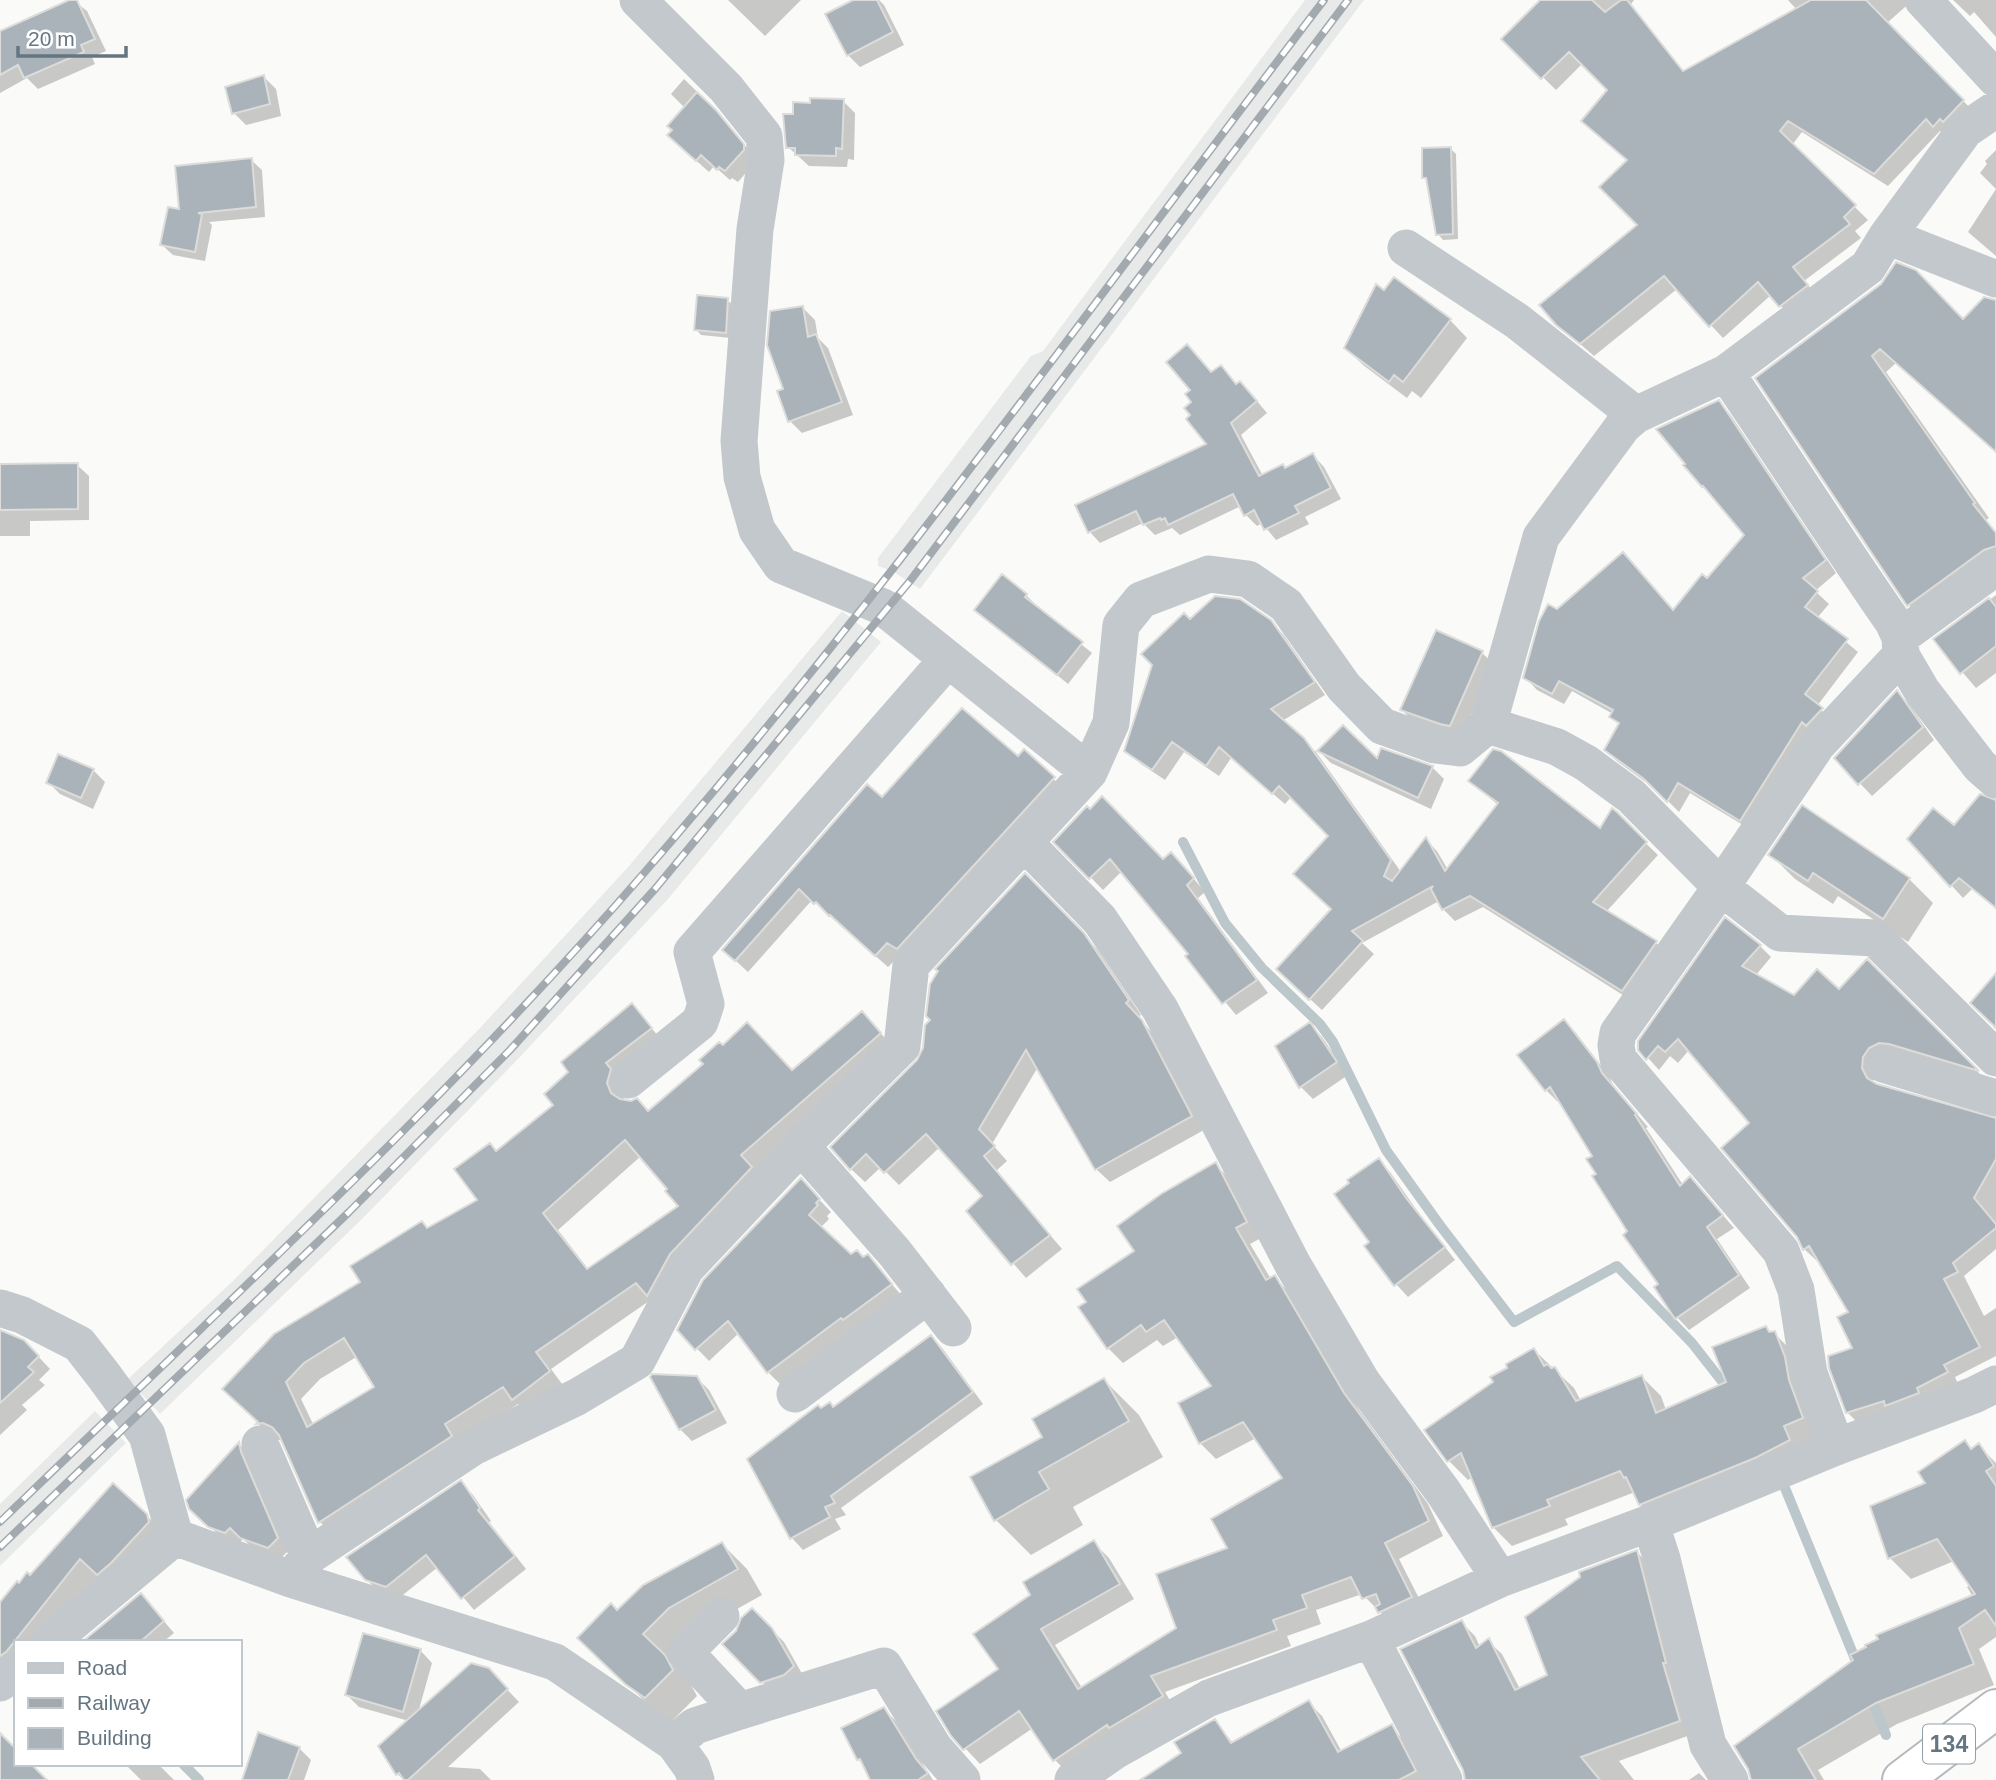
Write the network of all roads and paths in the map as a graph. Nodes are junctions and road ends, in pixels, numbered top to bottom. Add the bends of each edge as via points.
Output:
1 (638, 0) edge
2 (1923, 0) edge
3 (1996, 79) edge
4 (1996, 109) edge
5 (1888, 236) junction
6 (1406, 248) dead end
7 (1996, 279) edge
8 (1726, 373) junction
9 (1636, 415) junction
10 (1996, 567) edge
11 (1900, 646) junction
12 (948, 659) junction
13 (1488, 725) junction
14 (1089, 772) junction
15 (1996, 780) edge
16 (1024, 842) junction
17 (1721, 887) junction
18 (1996, 1058) edge
19 (1882, 1064) dead end
20 (628, 1080) dead end
21 (1996, 1098) edge
22 (801, 1146) junction
23 (928, 1295) junction
24 (0, 1308) edge
25 (953, 1328) dead end
26 (1996, 1384) edge
27 (795, 1394) dead end
28 (260, 1444) dead end
29 (1836, 1447) junction
30 (1650, 1522) junction
31 (175, 1537) junction
32 (300, 1568) junction
33 (1500, 1579) junction
34 (721, 1616) dead end
35 (1371, 1639) junction
36 (51, 1640) edge
37 (14, 1672) edge
38 (0, 1683) edge
39 (1996, 1709) edge
40 (740, 1711) junction
41 (674, 1743) junction
42 (696, 1780) edge
43 (962, 1780) edge
44 (1073, 1780) edge
45 (1444, 1780) edge
46 (1730, 1780) edge
47 (1902, 1780) edge

1 - 12 street via 726,88 764,136 766,160 755,229 739,441 742,477 757,530 780,565 883,607
2 - 3 street
4 - 5 street via 1965,130
5 - 7 street
5 - 8 street via 1868,267
6 - 9 street via 1517,321
8 - 9 street
8 - 11 street via 1893,622
9 - 13 street via 1541,537
10 - 11 street
11 - 15 street via 1922,691
11 - 17 street via 1817,745
12 - 14 street
12 - 20 street via 692,952 706,1004 700,1022
13 - 14 street via 1460,748 1435,745 1382,726 1344,687 1286,605 1248,579 1209,574 1141,600 1121,625 1111,723
13 - 17 street via 1557,747 1586,763 1631,796
14 - 16 street
16 - 22 street via 911,965 902,1046
16 - 33 street via 1100,920 1160,1009 1293,1265 1362,1382
17 - 18 street via 1780,933 1875,938
17 - 29 street via 1618,1032 1618,1059 1781,1251 1796,1290 1809,1373
19 - 21 street
22 - 23 street
22 - 32 street via 685,1268 637,1360 577,1396 473,1447
23 - 25 street
23 - 27 street
24 - 31 street via 79,1344 104,1376 147,1435
26 - 29 street
28 - 32 street
29 - 30 street
30 - 33 street
30 - 46 street via 1708,1745
31 - 32 street
31 - 36 street
32 - 41 street via 555,1661
33 - 35 street
34 - 40 street via 685,1652
35 - 44 street via 1209,1698
35 - 45 street
37 - 38 street
39 - 47 highway, 134
40 - 41 street via 695,1726
40 - 43 street via 884,1666 934,1748
41 - 42 street

